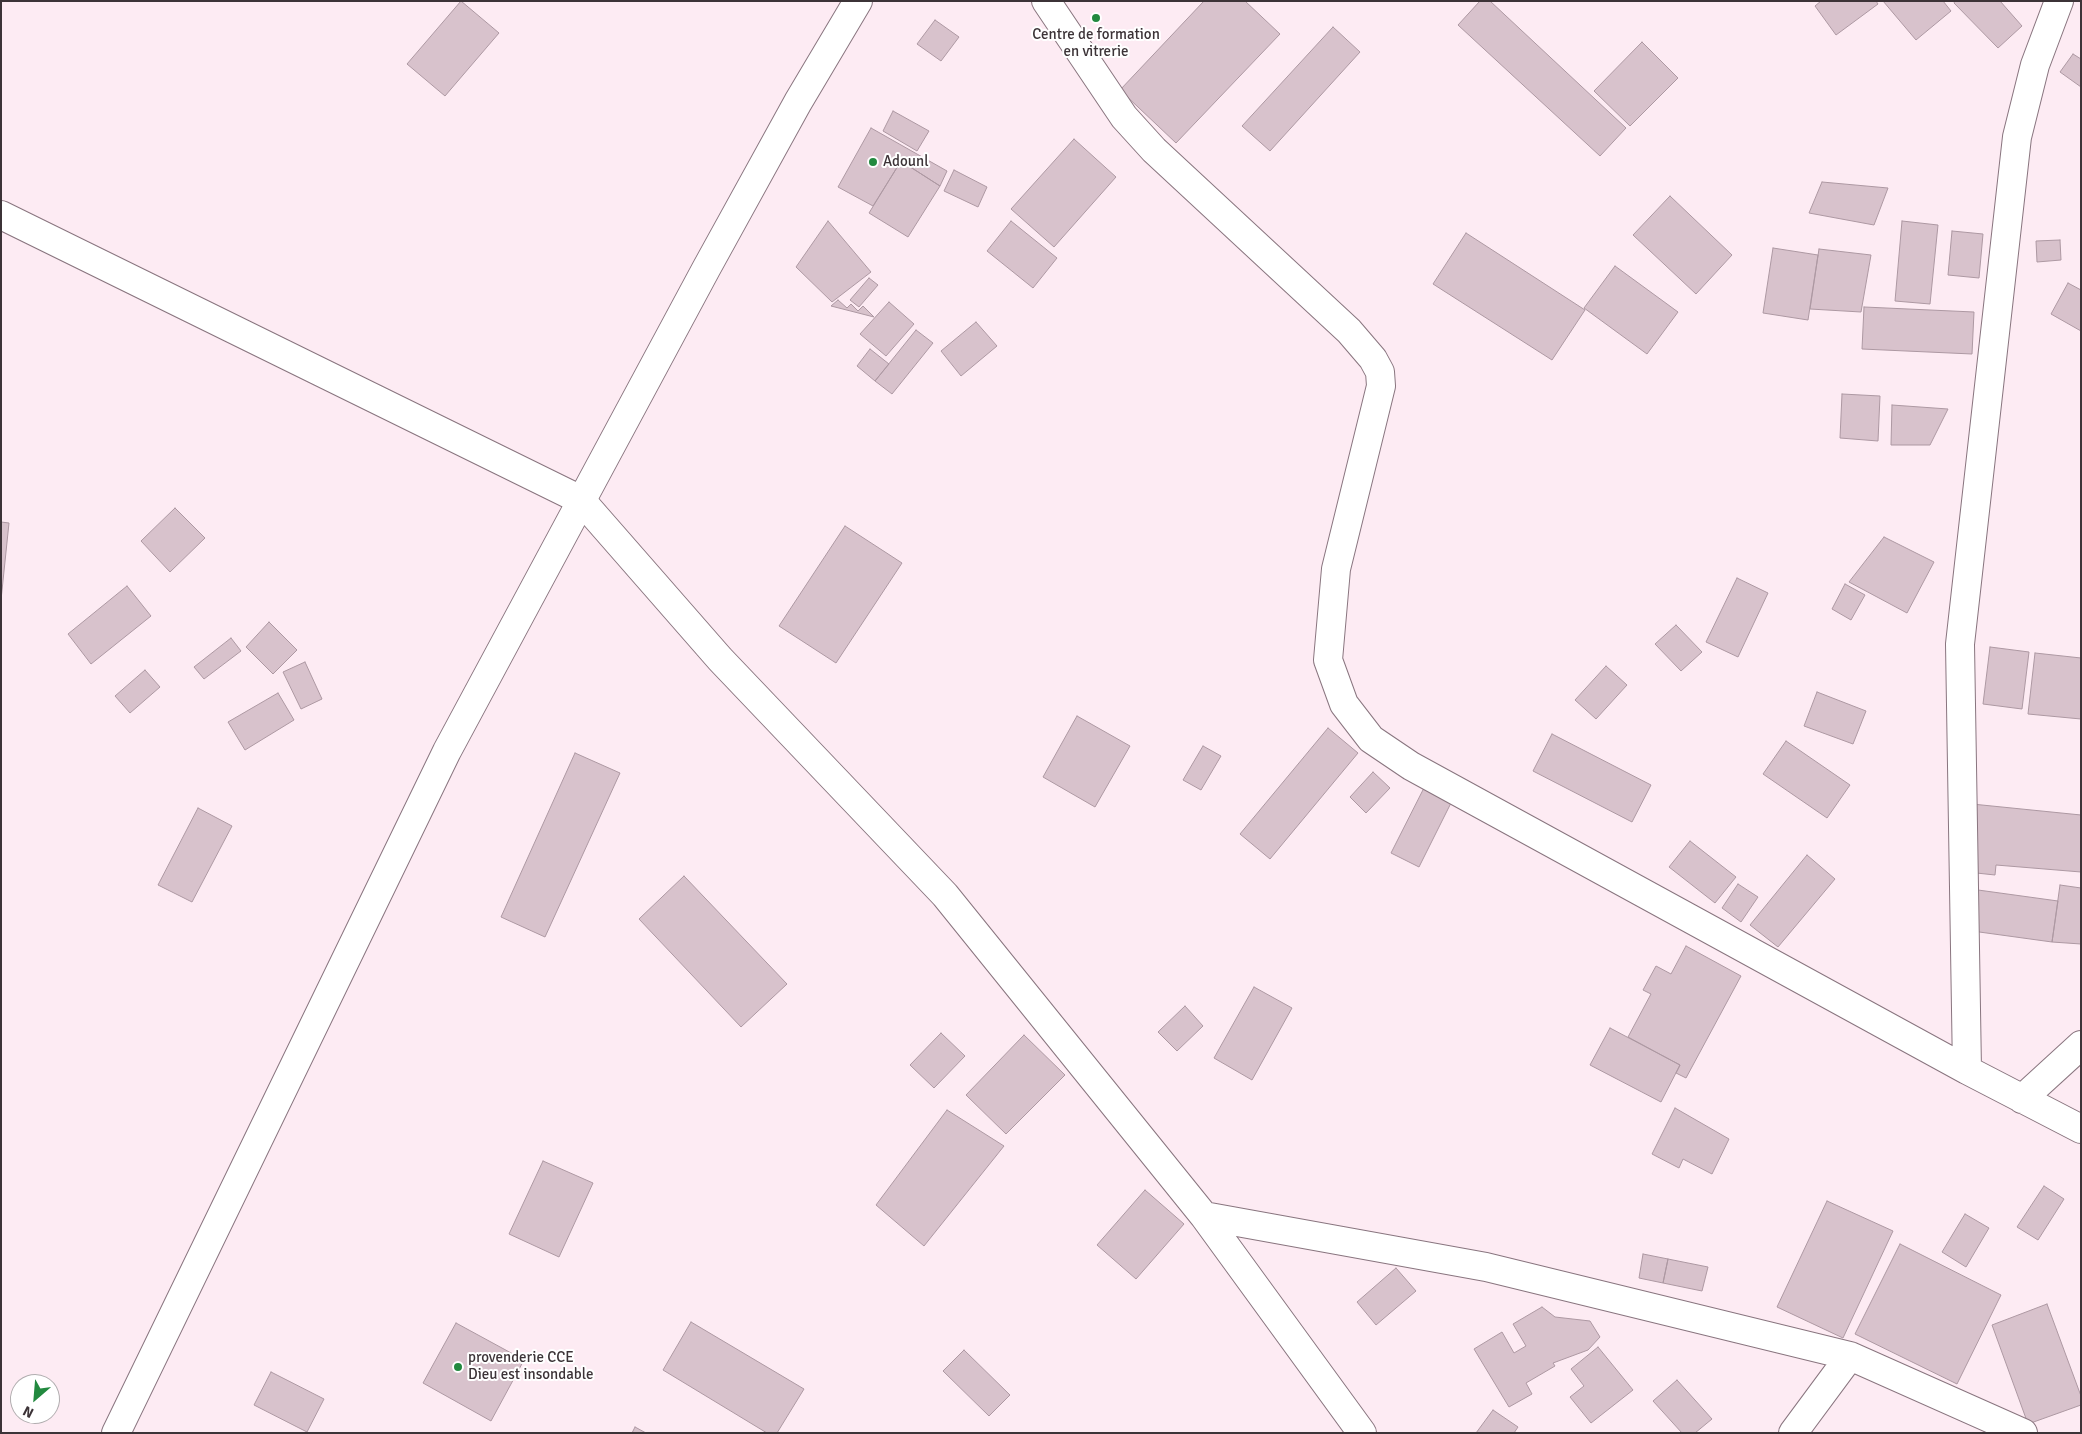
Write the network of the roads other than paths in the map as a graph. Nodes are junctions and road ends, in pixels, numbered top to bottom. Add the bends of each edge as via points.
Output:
1 (858, 1) edge
2 (1046, 1) edge
3 (2059, 1) edge
4 (1, 215) edge
5 (581, 500) junction
6 (2081, 1045) edge
7 (1967, 1070) junction
8 (2022, 1098) junction
9 (2081, 1129) edge
10 (1204, 1216) junction
11 (1850, 1356) junction
12 (116, 1433) edge
13 (1362, 1433) edge
14 (1793, 1433) edge
15 (2023, 1433) edge

1 - 5 main road via 784,127
2 - 7 main road via 1124,117 1350,331 1380,372 1381,386 1336,569 1328,660 1344,704 1371,739 1420,771
3 - 7 main road via 2035,65 2017,137 1960,644
4 - 5 main road
5 - 10 main road via 720,659 945,895
5 - 12 main road via 447,751
6 - 8 main road
7 - 8 main road
8 - 9 main road
10 - 11 main road via 1486,1267
10 - 13 main road
11 - 14 main road
11 - 15 main road

